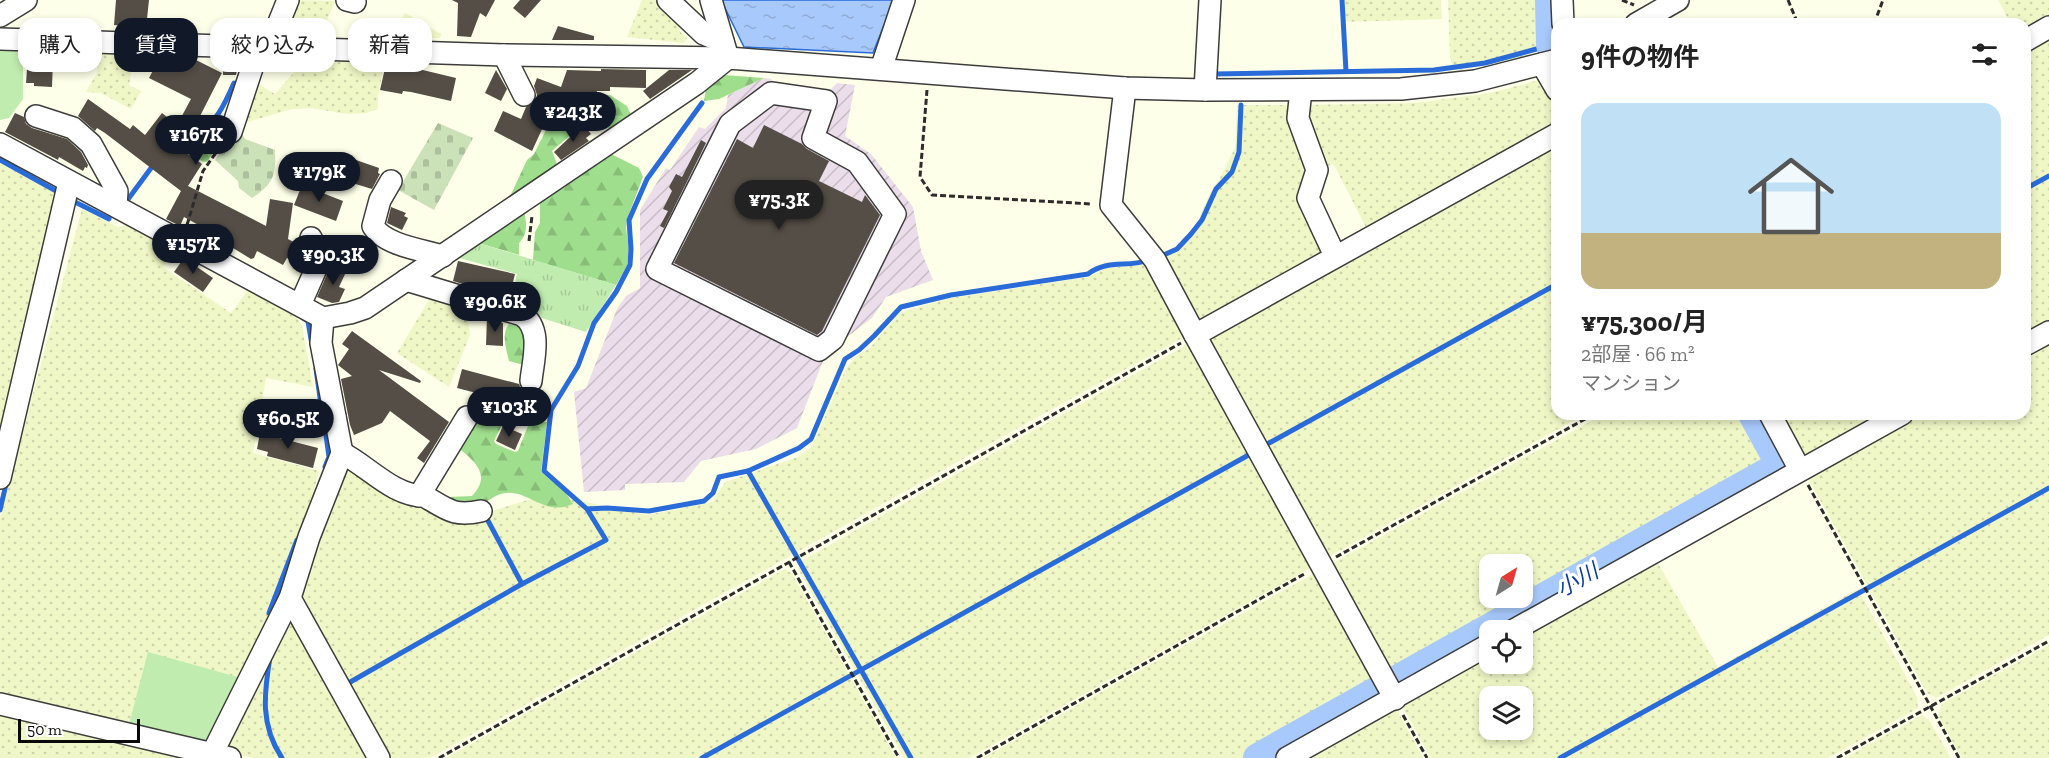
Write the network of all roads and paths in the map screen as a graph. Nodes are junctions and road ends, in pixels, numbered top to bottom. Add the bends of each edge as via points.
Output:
1 (26, 0) edge
2 (288, 0) edge
3 (668, 0) edge
4 (711, 0) edge
5 (904, 0) edge
6 (1210, 0) edge
7 (1562, 0) edge
8 (1678, 0) edge
9 (1788, 0) edge
10 (1882, 0) edge
11 (0, 16) edge
12 (279, 18) edge
13 (1563, 18) edge
14 (1646, 18) edge
15 (1796, 18) edge
16 (1876, 18) edge
17 (2049, 27) edge
18 (2031, 38) edge
19 (0, 39) edge
20 (210, 45) edge
21 (336, 49) edge
22 (726, 50) junction
23 (504, 55) junction
24 (1548, 63) edge
25 (809, 64) junction
26 (881, 69) junction
27 (254, 72) edge
28 (929, 74) junction
29 (1125, 88) junction
30 (1205, 90) junction
31 (1301, 90) junction
32 (524, 95) dead end
33 (804, 98) junction
34 (36, 116) dead end
35 (231, 132) joint
36 (1551, 137) edge
37 (0, 144) edge
38 (391, 181) dead end
39 (69, 182) junction
40 (1111, 205) junction
41 (116, 206) junction
42 (311, 238) dead end
43 (179, 240) junction
44 (443, 256) junction
45 (1335, 256) junction
46 (406, 280) junction
47 (300, 305) junction
48 (323, 318) junction
49 (2049, 332) edge
50 (1195, 335) junction
51 (2031, 342) edge
52 (531, 381) dead end
53 (282, 414) dead end
54 (335, 417) junction
55 (467, 417) dead end
56 (1583, 420) edge
57 (1773, 420) edge
58 (1891, 420) edge
59 (342, 453) junction
60 (1800, 470) junction
61 (0, 478) edge
62 (418, 496) junction
63 (481, 511) dead end
64 (789, 562) junction
65 (1320, 565) junction
66 (290, 598) junction
67 (1532, 620) edge
68 (2049, 641) edge
69 (1479, 650) edge
70 (1395, 699) junction
71 (0, 704) edge
72 (1930, 706) junction
73 (217, 757) edge
74 (379, 758) edge
75 (439, 758) edge
76 (899, 758) edge
77 (977, 758) edge
78 (1287, 758) edge
79 (1427, 758) edge
80 (1838, 758) edge
81 (1959, 758) edge

1 - 11 street
2 - 12 street
3 - 22 street
4 - 22 street
5 - 26 street
6 - 30 street
7 - 13 street
8 - 14 street
9 - 15 path
10 - 16 path
17 - 18 street
19 - 20 street
21 - 23 street
22 - 23 street
22 - 25 street
22 - 44 street via 697,83
23 - 32 street
24 - 31 street via 1454,84
25 - 26 street
25 - 33 street
26 - 28 street
27 - 35 street
28 - 29 street
28 - 40 path via 920,177 932,195
29 - 30 street
29 - 40 street
30 - 31 street
31 - 45 street via 1298,118 1317,170 1308,198
33 - 33 street via 771,93 730,124 657,269 819,350 833,339 895,214 857,162 813,138 826,101
34 - 41 street via 73,128 91,144 117,191
35 - 43 path via 203,171 190,218
36 - 45 street
37 - 39 street
38 - 44 street via 380,200 373,226 377,232 399,245
39 - 41 street
39 - 61 street
40 - 50 street via 1155,260
41 - 43 street
42 - 47 street via 319,262
43 - 47 street
44 - 46 street
45 - 50 street
46 - 48 street via 364,308
46 - 52 street via 528,319 535,332
47 - 48 street
48 - 54 street via 321,343
49 - 51 street
50 - 64 path
50 - 65 street
53 - 54 street via 318,421
54 - 59 street
55 - 62 street
56 - 65 path
57 - 60 street
58 - 60 street
59 - 62 street via 393,487
59 - 66 street
60 - 67 street
60 - 72 path
62 - 63 street via 455,513
64 - 75 path
64 - 76 path
65 - 70 street
65 - 77 path
66 - 73 street
66 - 74 street
68 - 72 path
69 - 70 street
70 - 78 street
70 - 79 path
71 - 73 street
72 - 80 path
72 - 81 path

